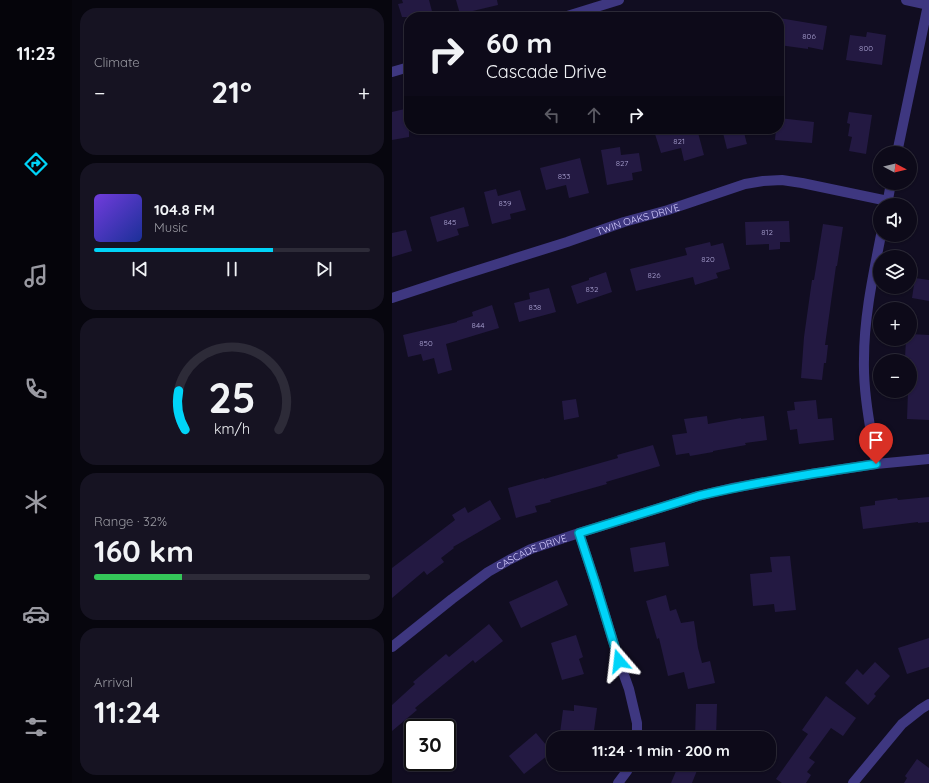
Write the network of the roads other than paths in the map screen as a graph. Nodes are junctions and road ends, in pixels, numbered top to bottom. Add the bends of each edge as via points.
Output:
1 (619, 0) edge
2 (906, 0) edge
3 (929, 3) edge
4 (580, 12) edge
5 (404, 68) edge
6 (392, 72) edge
7 (899, 146) edge
8 (873, 200) edge
9 (880, 242) edge
10 (392, 298) edge
11 (929, 458) edge
12 (876, 464) junction
13 (579, 533) junction
14 (392, 647) edge
15 (929, 704) edge
16 (637, 731) edge
17 (627, 771) edge
18 (618, 783) edge
19 (854, 783) edge

1 - 4 street
2 - 3 street
3 - 7 street
5 - 6 street
8 - 10 street, TWIN OAKS DRIVE via 782,180 745,184
9 - 12 street via 870,290 864,360 865,390
11 - 12 street, CASCADE DRIVE
12 - 13 street, CASCADE DRIVE via 732,488
13 - 14 street, CASCADE DRIVE via 531,549 488,572
13 - 16 street via 629,689
15 - 19 street via 902,724
17 - 18 street

